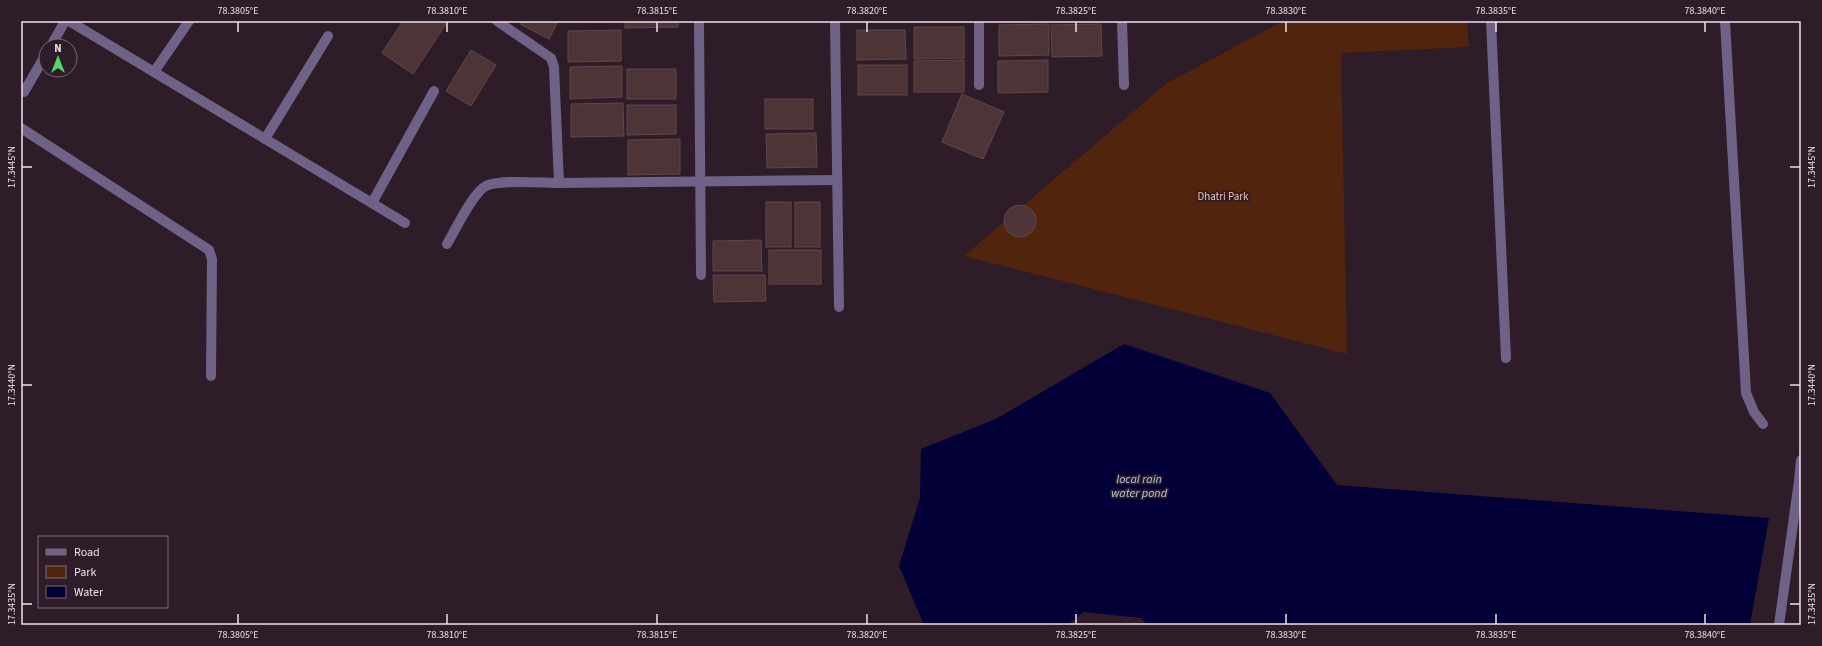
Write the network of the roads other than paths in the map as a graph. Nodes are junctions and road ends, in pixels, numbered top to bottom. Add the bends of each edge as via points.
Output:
1 (65, 21) edge
2 (70, 21) edge
3 (189, 21) edge
4 (497, 21) edge
5 (699, 21) edge
6 (835, 21) edge
7 (979, 21) edge
8 (1122, 21) edge
9 (1491, 21) edge
10 (1725, 21) edge
11 (328, 36) dead end
12 (55, 38) edge
13 (38, 68) edge
14 (154, 72) junction
15 (979, 85) dead end
16 (1124, 85) dead end
17 (434, 91) dead end
18 (24, 92) dead end
19 (21, 128) edge
20 (265, 139) junction
21 (836, 180) junction
22 (701, 181) junction
23 (559, 183) junction
24 (372, 203) junction
25 (405, 223) dead end
26 (448, 244) dead end
27 (701, 275) dead end
28 (839, 307) dead end
29 (1506, 358) dead end
30 (211, 376) dead end
31 (1762, 424) dead end
32 (1801, 460) edge
33 (1779, 625) edge

1 - 12 street
2 - 14 street
3 - 14 street
4 - 23 street via 551,58 554,67
5 - 22 street
6 - 21 street
7 - 15 street
8 - 16 street
9 - 29 street
10 - 31 street via 1746,393
11 - 20 street
13 - 18 street
14 - 20 street
17 - 24 street
19 - 30 street via 209,250 212,259
20 - 24 street
21 - 22 street
21 - 28 street
22 - 23 street
22 - 27 street
23 - 26 street via 502,183 485,186 472,201
24 - 25 street
32 - 33 street

